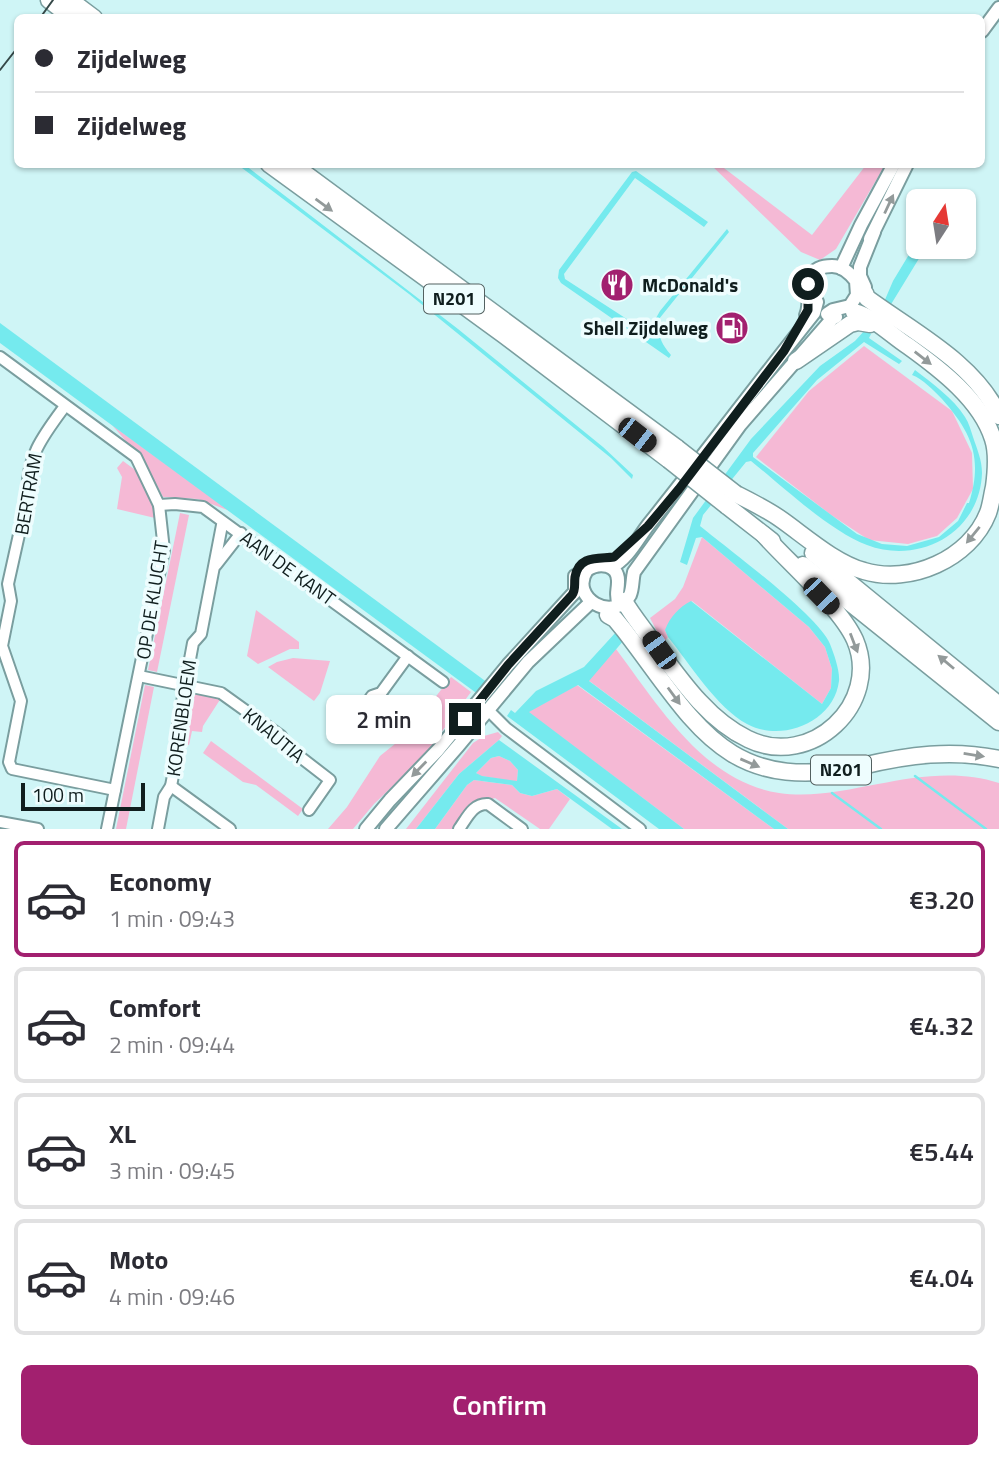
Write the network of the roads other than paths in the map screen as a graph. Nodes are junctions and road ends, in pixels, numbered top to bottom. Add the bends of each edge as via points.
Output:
1 (48, 0) edge
2 (70, 0) edge
3 (999, 8) edge
4 (67, 14) edge
5 (89, 14) edge
6 (985, 27) edge
7 (274, 168) edge
8 (297, 168) edge
9 (892, 168) edge
10 (905, 168) edge
11 (837, 267) junction
12 (857, 277) junction
13 (860, 301) junction
14 (813, 303) junction
15 (832, 315) junction
16 (887, 333) junction
17 (790, 356) junction
18 (0, 357) edge
19 (65, 406) junction
20 (999, 416) edge
21 (673, 454) junction
22 (732, 500) junction
23 (159, 505) junction
24 (222, 525) dead end
25 (241, 533) junction
26 (764, 535) junction
27 (214, 567) junction
28 (619, 568) junction
29 (579, 588) junction
30 (613, 603) junction
31 (565, 629) junction
32 (408, 656) junction
33 (139, 676) junction
34 (443, 682) dead end
35 (184, 685) junction
36 (999, 705) edge
37 (485, 708) junction
38 (999, 722) edge
39 (350, 727) dead end
40 (5, 752) edge
41 (999, 759) edge
42 (171, 786) junction
43 (115, 790) junction
44 (309, 810) dead end
45 (0, 821) edge
46 (38, 829) edge
47 (107, 829) edge
48 (158, 829) edge
49 (230, 829) edge
50 (366, 829) edge
51 (386, 829) edge
52 (459, 829) edge
53 (522, 829) edge
54 (640, 829) edge

1 - 4 highway
2 - 5 highway
3 - 6 main road
7 -> 21 highway, N201
8 - 21 highway, N201
9 - 11 main road
12 -> 10 main road via 855,266
11 - 12 main road
11 - 14 main road via 818,270 807,294
12 - 13 main road
13 - 15 main road
13 - 16 highway, N201
13 - 20 highway via 906,327 970,374
14 - 15 main road
14 - 17 main road via 814,313
15 - 17 main road
16 - 17 highway, N201 via 866,322 849,324
16 -> 22 highway, N201 via 922,356 978,408 993,440 997,471 988,513 975,534 939,564 890,576 862,571 780,519
17 - 28 main road via 648,526
17 - 28 main road via 660,536
18 - 19 street, OP DE KLUCHT
19 - 23 street, OP DE KLUCHT via 136,457
19 - 40 street, BERTRAM via 31,460 8,584 11,601 2,646 21,701
21 - 22 highway, N201, bridge
22 - 26 highway, N201
36 -> 22 highway, N201 via 859,590
23 - 25 street, AAN DE KANT via 203,507
23 - 33 street, OP DE KLUCHT via 164,550
24 - 27 street, KORENBLOEM
25 - 27 street, KORENBLOEM
25 - 32 street, AAN DE KANT
26 -> 30 highway, N201 via 836,612 855,640 860,664 857,690 838,724 820,737 779,747 750,740 726,725
26 - 38 highway, N201
27 - 35 street, KORENBLOEM via 201,634 192,643
28 - 29 main road via 598,557 587,565
28 - 30 main road
28 - 30 main road
29 - 30 main road
29 - 37 main road via 577,599 516,656
30 - 31 main road
30 - 31 main road
30 -> 41 highway, N201 via 615,619 704,733 760,767 820,773 958,752
31 - 37 main road
32 - 34 street, AAN DE KANT
32 - 39 street
33 - 35 street, KNAUTIA
33 - 43 street, OP DE KLUCHT
35 - 42 street, KORENBLOEM
35 - 44 street, KNAUTIA via 221,693 281,736 286,746 330,780
37 -> 50 main road via 438,750
37 - 51 main road
37 - 54 street via 494,724 506,728
40 - 43 street via 12,769
42 - 48 street, KORENBLOEM via 164,797
42 - 49 street
43 - 47 street, OP DE KLUCHT
45 - 46 street
52 - 53 street via 481,803

